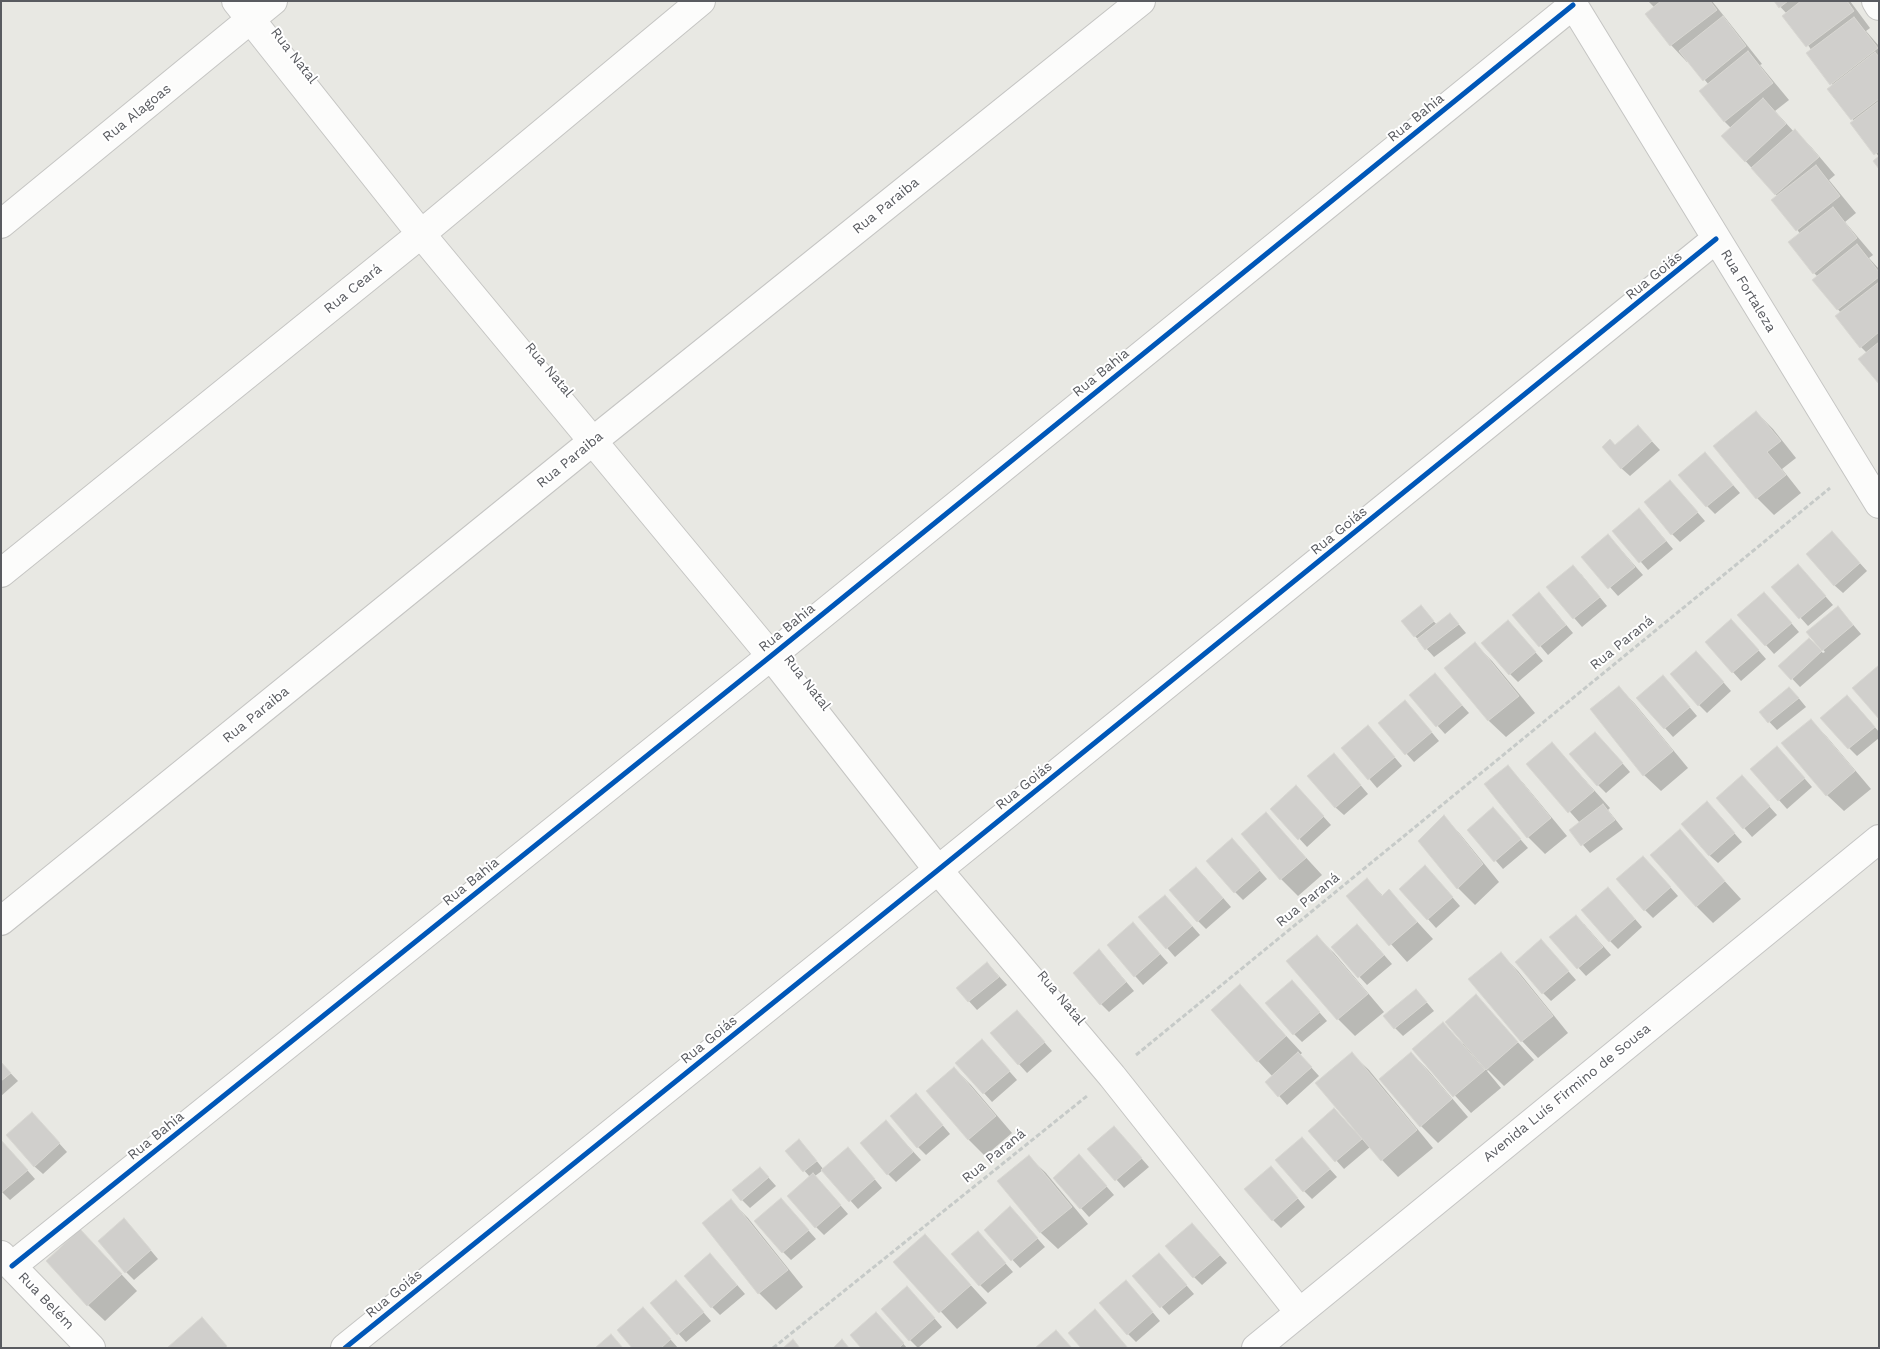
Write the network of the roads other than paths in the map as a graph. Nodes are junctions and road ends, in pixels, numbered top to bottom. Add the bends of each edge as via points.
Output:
1 (273, 1) edge
2 (701, 1) edge
3 (1141, 1) edge
4 (1876, 1) edge
5 (1572, 3) edge
6 (1879, 6) edge
7 (243, 10) edge
8 (1, 224) edge
9 (421, 234) junction
10 (1716, 239) junction
11 (593, 441) junction
12 (1879, 504) edge
13 (1, 573) edge
14 (771, 656) junction
15 (1879, 839) edge
16 (938, 870) junction
17 (1, 921) edge
18 (7, 1260) edge
19 (1299, 1312) junction
20 (91, 1348) edge
21 (345, 1348) edge
22 (1256, 1348) edge

1 - 7 street, Rua Alagoas
2 - 9 street, Rua Ceará
3 - 11 street, Rua Paraiba
4 - 6 street
5 - 10 street, Rua Fortaleza
5 - 14 street, Rua Bahia
7 - 8 street, Rua Alagoas
7 - 9 street, Rua Natal
9 - 11 street, Rua Natal
9 - 13 street, Rua Ceará
10 - 12 street, Rua Fortaleza
10 - 16 street, Rua Goiás
11 - 14 street, Rua Natal
11 - 17 street, Rua Paraiba
14 - 16 street, Rua Natal
14 - 18 street, Rua Bahia
15 - 19 street, Avenida Luís Firmino de Sousa
16 - 19 street, Rua Natal via 1112,1076
16 - 21 street, Rua Goiás
18 - 20 street, Rua Belém
19 - 22 street, Avenida Luís Firmino de Sousa

